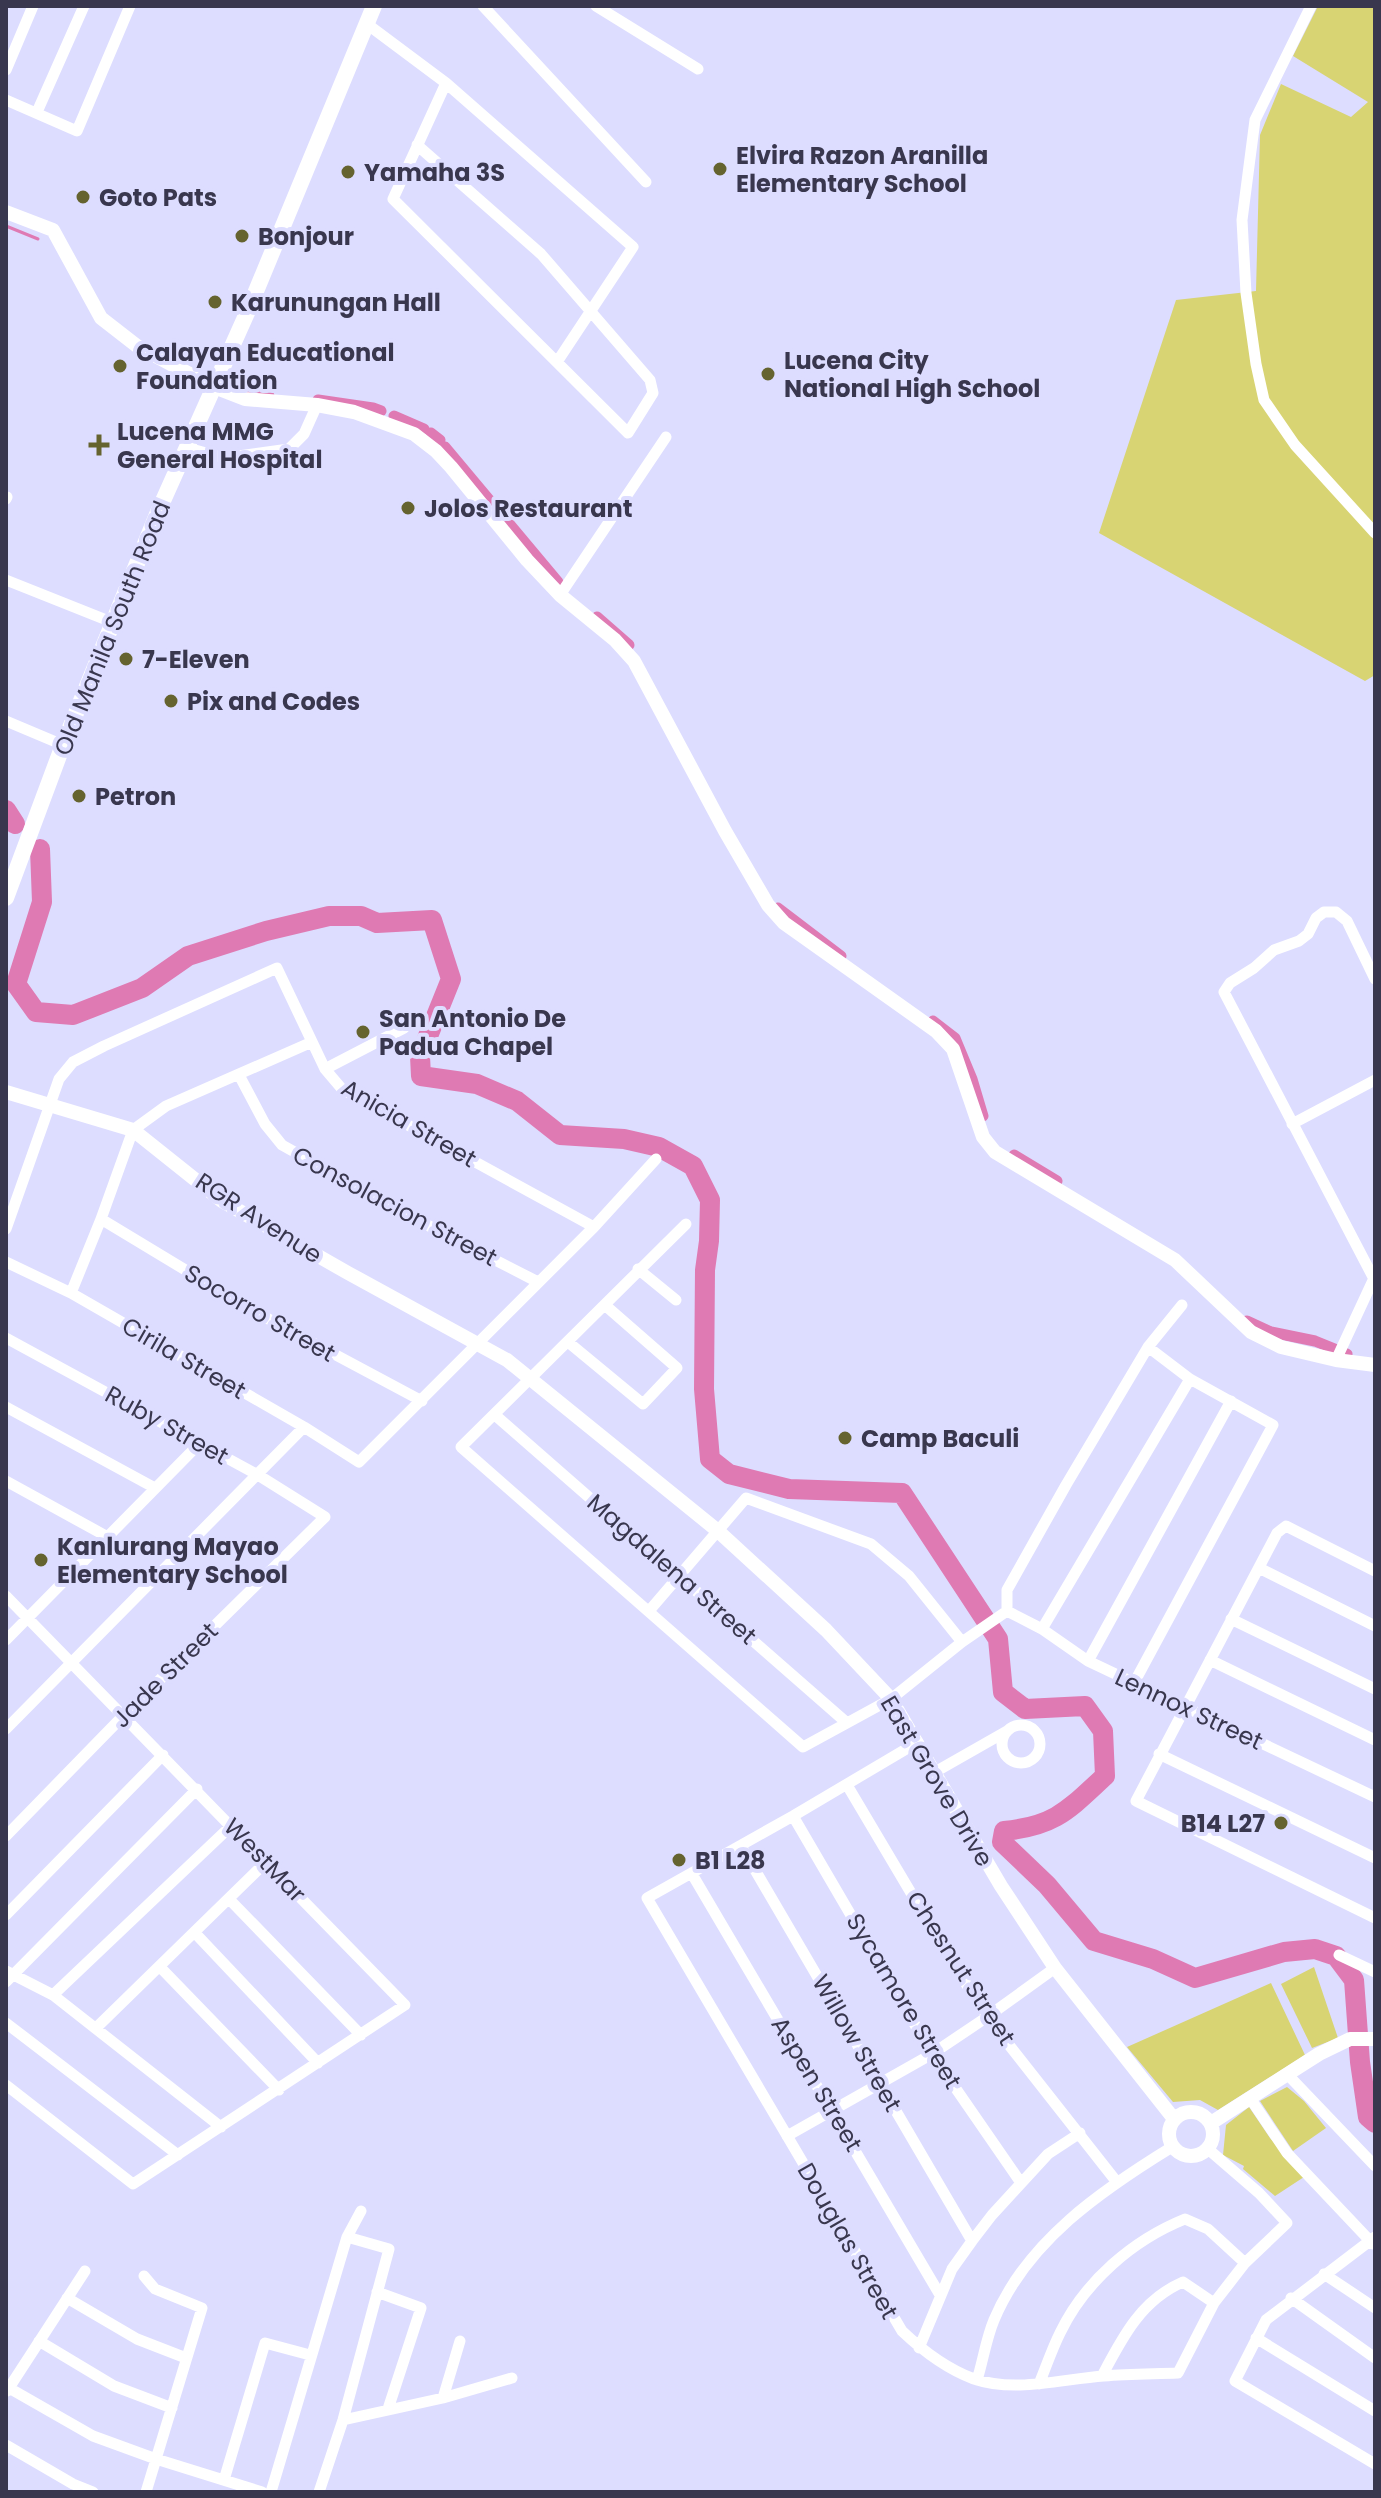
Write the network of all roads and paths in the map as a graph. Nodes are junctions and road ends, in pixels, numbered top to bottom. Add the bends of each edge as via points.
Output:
1 (33, 6) edge
2 (84, 6) edge
3 (130, 6) edge
4 (374, 6) edge
5 (483, 6) edge
6 (596, 6) edge
7 (1311, 6) edge
8 (367, 24) junction
9 (698, 69) dead end
10 (6, 70) edge
11 (446, 83) junction
12 (6, 100) edge
13 (37, 112) junction
14 (417, 145) junction
15 (646, 182) dead end
16 (6, 212) edge
17 (590, 312) junction
18 (557, 362) junction
19 (214, 387) junction
20 (317, 405) junction
21 (666, 437) dead end
22 (188, 448) junction
23 (1375, 533) edge
24 (6, 580) edge
25 (560, 595) junction
26 (114, 623) junction
27 (6, 721) edge
28 (63, 745) junction
29 (6, 898) edge
30 (1375, 979) edge
31 (404, 1028) dead end
32 (312, 1042) junction
33 (325, 1069) junction
34 (239, 1075) junction
35 (1375, 1080) edge
36 (6, 1092) edge
37 (49, 1105) junction
38 (1292, 1124) junction
39 (133, 1130) junction
40 (656, 1159) dead end
41 (101, 1219) junction
42 (686, 1224) dead end
43 (594, 1227) junction
44 (6, 1229) edge
45 (6, 1262) edge
46 (638, 1269) junction
47 (1374, 1276) edge
48 (538, 1282) junction
49 (71, 1293) junction
50 (676, 1300) dead end
51 (1182, 1305) dead end
52 (606, 1306) junction
53 (6, 1338) edge
54 (568, 1342) junction
55 (477, 1343) junction
56 (1148, 1347) junction
57 (507, 1360) joint
58 (1336, 1360) junction
59 (1375, 1365) edge
60 (531, 1378) junction
61 (1190, 1379) junction
62 (422, 1401) junction
63 (1231, 1401) junction
64 (6, 1407) edge
65 (495, 1415) junction
66 (304, 1427) junction
67 (200, 1443) junction
68 (258, 1475) junction
69 (6, 1481) edge
70 (155, 1488) junction
71 (325, 1517) joint
72 (718, 1531) junction
73 (106, 1536) junction
74 (1259, 1568) junction
75 (1375, 1571) edge
76 (680, 1575) junction
77 (6, 1596) edge
78 (649, 1611) junction
79 (1007, 1611) junction
80 (28, 1617) junction
81 (1231, 1619) junction
82 (1375, 1626) edge
83 (1042, 1629) junction
84 (6, 1640) edge
85 (962, 1642) junction
86 (1210, 1660) junction
87 (1088, 1661) junction
88 (72, 1662) junction
89 (1134, 1683) junction
90 (1375, 1689) edge
91 (891, 1699) junction
92 (1184, 1707) junction
93 (124, 1715) junction
94 (847, 1723) junction
95 (6, 1729) edge
96 (1010, 1729) dead end
97 (1375, 1740) edge
98 (918, 1742) junction
99 (1159, 1754) junction
100 (163, 1755) junction
101 (935, 1772) junction
102 (847, 1785) junction
103 (197, 1789) junction
104 (1375, 1797) edge
105 (793, 1816) junction
106 (232, 1825) junction
107 (6, 1836) edge
108 (741, 1846) junction
109 (1375, 1858) edge
110 (266, 1862) junction
111 (692, 1874) junction
112 (229, 1899) junction
113 (6, 1915) edge
114 (1375, 1918) edge
115 (195, 1933) junction
116 (1339, 1955) dead end
117 (160, 1967) junction
118 (1055, 1968) junction
119 (1375, 1972) edge
120 (9, 1976) edge
121 (53, 1995) junction
122 (987, 2017) junction
123 (6, 2023) edge
124 (96, 2028) junction
125 (361, 2035) junction
126 (1363, 2039) edge
127 (932, 2054) junction
128 (318, 2063) junction
129 (1288, 2075) junction
130 (881, 2083) junction
131 (6, 2085) edge
132 (279, 2090) junction
133 (1250, 2098) junction
134 (833, 2111) junction
135 (1174, 2119) junction
136 (1211, 2123) junction
137 (221, 2127) junction
138 (1080, 2133) junction
139 (787, 2136) junction
140 (1172, 2147) junction
141 (1208, 2149) junction
142 (178, 2155) junction
143 (1375, 2166) edge
144 (1116, 2181) junction
145 (1021, 2183) junction
146 (361, 2211) dead end
147 (347, 2237) junction
148 (972, 2241) junction
149 (1373, 2241) edge
150 (1245, 2263) junction
151 (85, 2271) dead end
152 (1324, 2274) junction
153 (144, 2276) dead end
154 (377, 2292) junction
155 (940, 2295) junction
156 (67, 2298) junction
157 (1291, 2298) junction
158 (1214, 2303) junction
159 (1375, 2308) edge
160 (1256, 2338) junction
161 (39, 2341) junction
162 (460, 2341) dead end
163 (919, 2348) junction
164 (310, 2355) junction
165 (186, 2358) junction
166 (1375, 2358) edge
167 (1102, 2376) junction
168 (512, 2378) dead end
169 (977, 2380) junction
170 (1039, 2384) junction
171 (8, 2390) edge
172 (443, 2398) junction
173 (172, 2408) junction
174 (388, 2409) junction
175 (1375, 2411) edge
176 (343, 2420) junction
177 (6, 2445) edge
178 (156, 2459) junction
179 (1375, 2464) edge
180 (224, 2480) junction
181 (93, 2492) edge
182 (146, 2492) edge
183 (262, 2492) edge
184 (271, 2492) edge
185 (319, 2492) edge

1 - 10 street
2 - 13 street
3 - 13 street via 77,131
4 - 8 main road, Old Manila South Road
5 - 15 street
6 - 9 street
7 - 23 street via 1255,120 1242,220 1246,293 1264,400 1295,445
8 - 11 street
8 - 19 main road, Old Manila South Road
11 - 14 street
11 - 17 street via 633,247
12 - 13 street
14 - 17 street via 541,254
14 - 18 street via 393,199
16 - 19 street via 53,230 101,318 137,346
17 - 18 street
17 - 18 street via 650,380 653,393 628,433
19 - 20 street via 245,399
19 - 22 main road, Old Manila South Road
20 - 22 street via 304,434 289,449 224,458
20 - 25 street via 388,423 436,451
21 - 25 street
22 - 26 main road, Old Manila South Road
24 - 26 street
25 - 58 street via 634,661 768,905 784,923 936,1031 953,1049 983,1137 995,1152 1175,1260 1251,1332 1281,1347
26 - 28 main road, Old Manila South Road
27 - 28 street
28 - 29 main road, Old Manila South Road
30 - 38 street via 1347,921 1336,912 1324,912 1308,934 1274,950 1224,992
31 - 33 street
32 - 33 street, Anicia Street
32 - 34 street
32 - 37 street, Anicia Street via 277,968 73,1062
33 - 43 street, Anicia Street via 342,1089
34 - 39 street via 166,1106
34 - 48 street, Consolacion Street via 282,1145
35 - 38 street
36 - 37 street, RGR Avenue
37 - 39 street, RGR Avenue
37 - 44 street
38 - 47 street
39 - 41 street
39 - 55 street, RGR Avenue via 222,1201
40 - 43 street
41 - 49 street
41 - 62 street, Socorro Street via 250,1309
42 - 46 street
43 - 48 street
45 - 49 street, Cirila Street
46 - 50 street
46 - 52 street
47 - 58 street
48 - 55 street
49 - 66 street, Cirila Street
51 - 56 street
52 - 54 street
52 - 54 street via 677,1368 643,1404
53 - 67 street, Ruby Street
54 - 60 street
55 - 57 street, RGR Avenue
55 - 62 street
56 - 61 street
56 - 79 street via 1007,1590
57 - 60 street, East Grove Drive
58 - 59 street
60 - 65 street
60 - 72 street, East Grove Drive
61 - 63 street
61 - 83 street
62 - 66 street, Cirila Street via 359,1462
63 - 87 street
63 - 89 street via 1273,1425
64 - 70 street
65 - 76 street, Magdalena Street
65 - 78 street via 461,1447
66 - 68 street
67 - 68 street, Ruby Street
67 - 70 street
68 - 71 street, Ruby Street
68 - 88 street
69 - 73 street
70 - 73 street
71 - 93 street, Jade Street
72 - 76 street
72 - 85 street via 746,1498 871,1544 909,1576
72 - 91 street, East Grove Drive via 826,1630
73 - 80 street
74 - 75 street via 1286,1526
74 - 81 street
74 - 82 street
76 - 78 street
76 - 94 street, Magdalena Street
77 - 80 street, WestMar
78 - 94 street via 803,1747
79 - 83 street, Lennox Street
79 - 85 street
80 - 84 street
80 - 88 street, WestMar
81 - 86 street
81 - 90 street
83 - 87 street, Lennox Street
85 - 91 street
86 - 92 street
86 - 97 street
87 - 89 street, Lennox Street
88 - 93 street, WestMar
88 - 95 street
89 - 92 street, Lennox Street
91 - 94 street
91 - 98 street, East Grove Drive
92 - 99 street
92 - 104 street, Lennox Street
93 - 100 street, WestMar
93 - 107 street, Jade Street
96 - 101 street
98 - 101 street, East Grove Drive
98 - 102 street
99 - 109 street
99 - 114 street via 1136,1801
100 - 103 street, WestMar
100 - 113 street
101 - 118 street, East Grove Drive
102 - 105 street
102 - 122 street, Chesnut Street
103 - 106 street, WestMar
103 - 120 street
105 - 108 street
105 - 127 street, Sycamore Street
106 - 110 street, WestMar
106 - 121 street
108 - 111 street
108 - 130 street, Willow Street
110 - 112 street
110 - 125 street, WestMar via 405,2005
111 - 134 street, Aspen Street
111 - 139 street, Douglas Street via 647,1898
112 - 115 street
112 - 125 street
115 - 117 street
115 - 128 street
116 - 119 street
117 - 124 street
117 - 132 street
118 - 122 street
118 - 135 street, East Grove Drive
120 - 121 street
121 - 124 street
122 - 127 street
122 - 138 street, Chesnut Street
123 - 142 street
124 - 137 street
125 - 128 street
126 - 129 street via 1319,2054
127 - 130 street
127 - 145 street, Sycamore Street
128 - 132 street
129 - 133 street
129 - 143 street
130 - 134 street
130 - 148 street, Willow Street
131 - 142 street via 133,2184
132 - 137 street
133 - 136 street
133 - 149 street via 1288,2155
134 - 139 street
134 - 155 street, Aspen Street
135 - 136 street via 1191,2112
135 - 140 street
136 - 141 street
137 - 142 street
138 - 144 street, Chesnut Street
138 - 145 street via 1048,2154
139 - 163 street, Douglas Street via 902,2331
140 - 141 street via 1190,2157
140 - 144 street
141 - 150 street via 1287,2223
144 - 169 street via 1049,2239 1015,2282 993,2321
145 - 148 street
146 - 147 street
147 - 154 street via 389,2249
147 - 164 street
148 - 155 street
149 - 152 street
150 - 158 street
150 - 170 street via 1208,2229 1185,2219 1161,2229 1130,2249 1091,2286 1061,2330
151 - 156 street
152 - 157 street
152 - 159 street
153 - 165 street via 155,2289 202,2308
154 - 174 street via 421,2308
154 - 176 street
155 - 163 street
156 - 161 street
156 - 165 street via 137,2339
157 - 160 street via 1266,2320
157 - 166 street
158 - 167 street, Douglas Street via 1178,2373
158 - 167 street via 1183,2282 1163,2291 1119,2343
160 - 175 street
160 - 179 street via 1235,2381
161 - 171 street
161 - 173 street via 114,2386
162 - 172 street
163 - 169 street, Douglas Street
164 - 180 street via 265,2343
164 - 184 street
165 - 173 street
167 - 170 street, Douglas Street
168 - 172 street
169 - 170 street, Douglas Street
171 - 178 street via 93,2436
172 - 174 street
173 - 178 street
174 - 176 street
176 - 185 street
177 - 181 street
178 - 180 street
178 - 182 street
180 - 183 street

